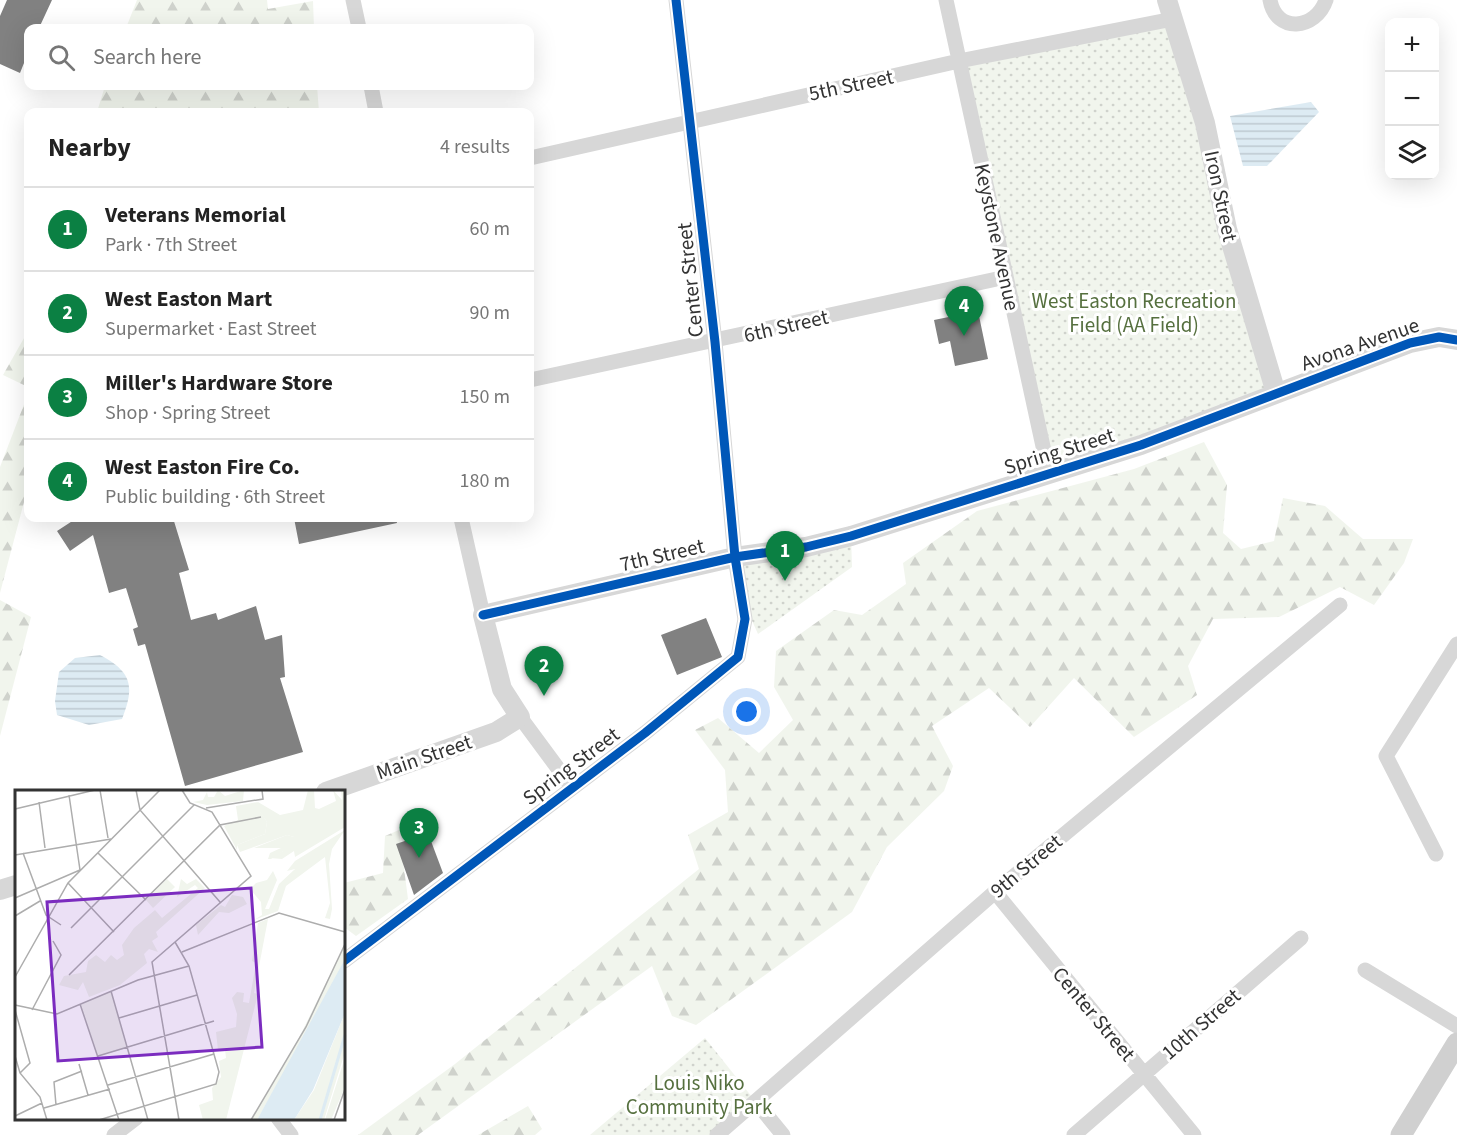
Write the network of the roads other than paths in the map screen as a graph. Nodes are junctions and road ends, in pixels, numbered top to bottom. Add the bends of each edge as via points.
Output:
1 (353, 0) edge
2 (676, 0) edge
3 (946, 0) edge
4 (1270, 0) edge
5 (1326, 0) edge
6 (1170, 9) edge
7 (358, 24) edge
8 (959, 61) junction
9 (372, 90) edge
10 (375, 108) edge
11 (689, 121) junction
12 (534, 157) edge
13 (1006, 277) junction
14 (1457, 340) edge
15 (715, 342) junction
16 (534, 379) edge
17 (1276, 393) junction
18 (1049, 474) junction
19 (462, 522) edge
20 (851, 536) joint
21 (735, 557) junction
22 (1340, 605) dead end
23 (483, 615) junction
24 (1457, 644) edge
25 (520, 717) junction
26 (571, 786) junction
27 (332, 790) edge
28 (1436, 854) dead end
29 (15, 885) edge
30 (0, 890) edge
31 (995, 892) junction
32 (1301, 938) dead end
33 (345, 960) edge
34 (1365, 970) dead end
35 (1457, 1026) edge
36 (1457, 1043) edge
37 (1144, 1074) junction
38 (756, 1102) junction
39 (135, 1120) edge
40 (279, 1120) edge
41 (114, 1135) edge
42 (291, 1135) edge
43 (717, 1135) edge
44 (783, 1135) edge
45 (1074, 1135) edge
46 (1194, 1135) edge
47 (1401, 1135) edge

1 - 7 street
2 - 11 street, Center Street
3 - 8 street, Keystone Avenue
4 - 5 street via 1281,19 1299,24 1317,17
6 - 8 street, 5th Street
6 - 17 street, Iron Street via 1205,123 1238,270
8 - 11 street, 5th Street
8 - 13 street, Keystone Avenue
9 - 10 street
11 - 12 street, 5th Street
11 - 15 street, Center Street
13 - 15 street, 6th Street
13 - 18 street, Keystone Avenue
14 - 17 street, Avona Avenue via 1439,338 1410,343
15 - 16 street, 6th Street
15 - 21 street, Center Street
17 - 18 street, Spring Street via 1141,445
18 - 20 street, Spring Street
19 - 23 street
20 - 21 street, 7th Street
21 - 23 street, 7th Street
21 - 26 street, Spring Street via 745,619 738,657 694,695
22 - 31 street, 9th Street
23 - 25 street via 502,689
24 - 28 street via 1386,756
25 - 26 street
25 - 27 street, Main Street via 496,732
26 - 33 street, Spring Street
29 - 30 street
31 - 37 street, Center Street
31 - 38 street, 9th Street
32 - 37 street, 10th Street
34 - 35 street
36 - 47 main road
37 - 45 street, 10th Street
37 - 46 street, Center Street
38 - 43 street, 9th Street
38 - 44 street
39 - 41 street
40 - 42 street

